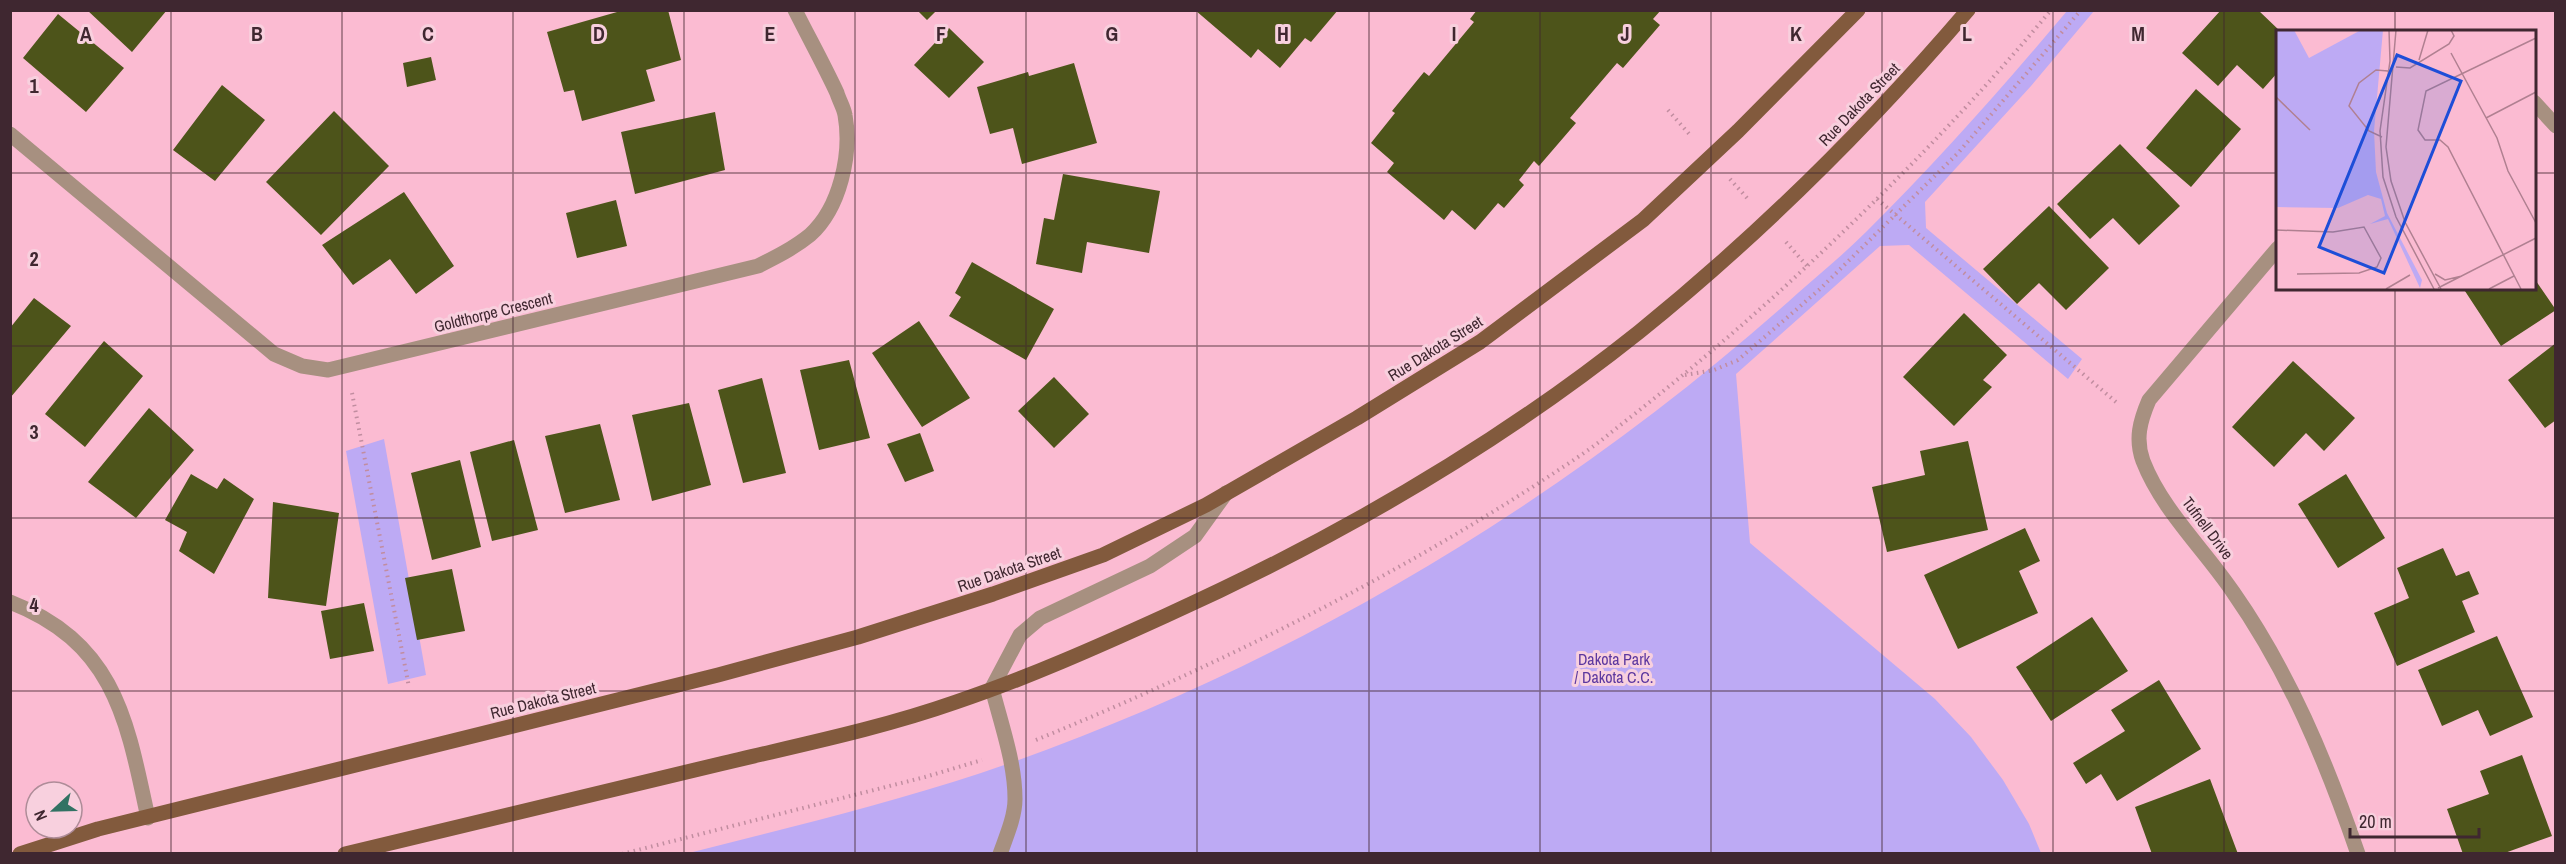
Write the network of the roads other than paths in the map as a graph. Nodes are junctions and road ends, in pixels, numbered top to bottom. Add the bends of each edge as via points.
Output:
1 (795, 10) edge
2 (1858, 10) edge
3 (1968, 10) edge
4 (2536, 103) edge
5 (2556, 126) edge
6 (10, 134) edge
7 (2276, 250) edge
8 (1226, 493) junction
9 (10, 602) edge
10 (992, 688) junction
11 (148, 818) junction
12 (20, 854) edge
13 (345, 854) edge
14 (1000, 854) edge
15 (2358, 854) edge

1 - 6 street, Goldthorpe Crescent via 845,114 846,148 840,186 826,215 811,234 787,252 758,266 328,370 302,366 274,354
2 - 8 main road, Rue Dakota Street via 1643,220 1480,342
3 - 10 main road, Rue Dakota Street via 1864,125 1767,221 1582,375 1388,503 1228,587
4 - 5 street
7 - 15 street, Tufnell Drive via 2149,400 2139,422 2138,443 2151,478 2234,592 2292,690 2332,777
8 - 10 street via 1195,536 1150,566 1041,618 1020,635
8 - 11 main road, Rue Dakota Street via 1103,555 858,637
9 - 11 street via 57,627 89,655 108,681 123,716
10 - 13 main road, Rue Dakota Street via 956,703 841,735
10 - 14 street via 1015,800
11 - 12 main road, Rue Dakota Street

